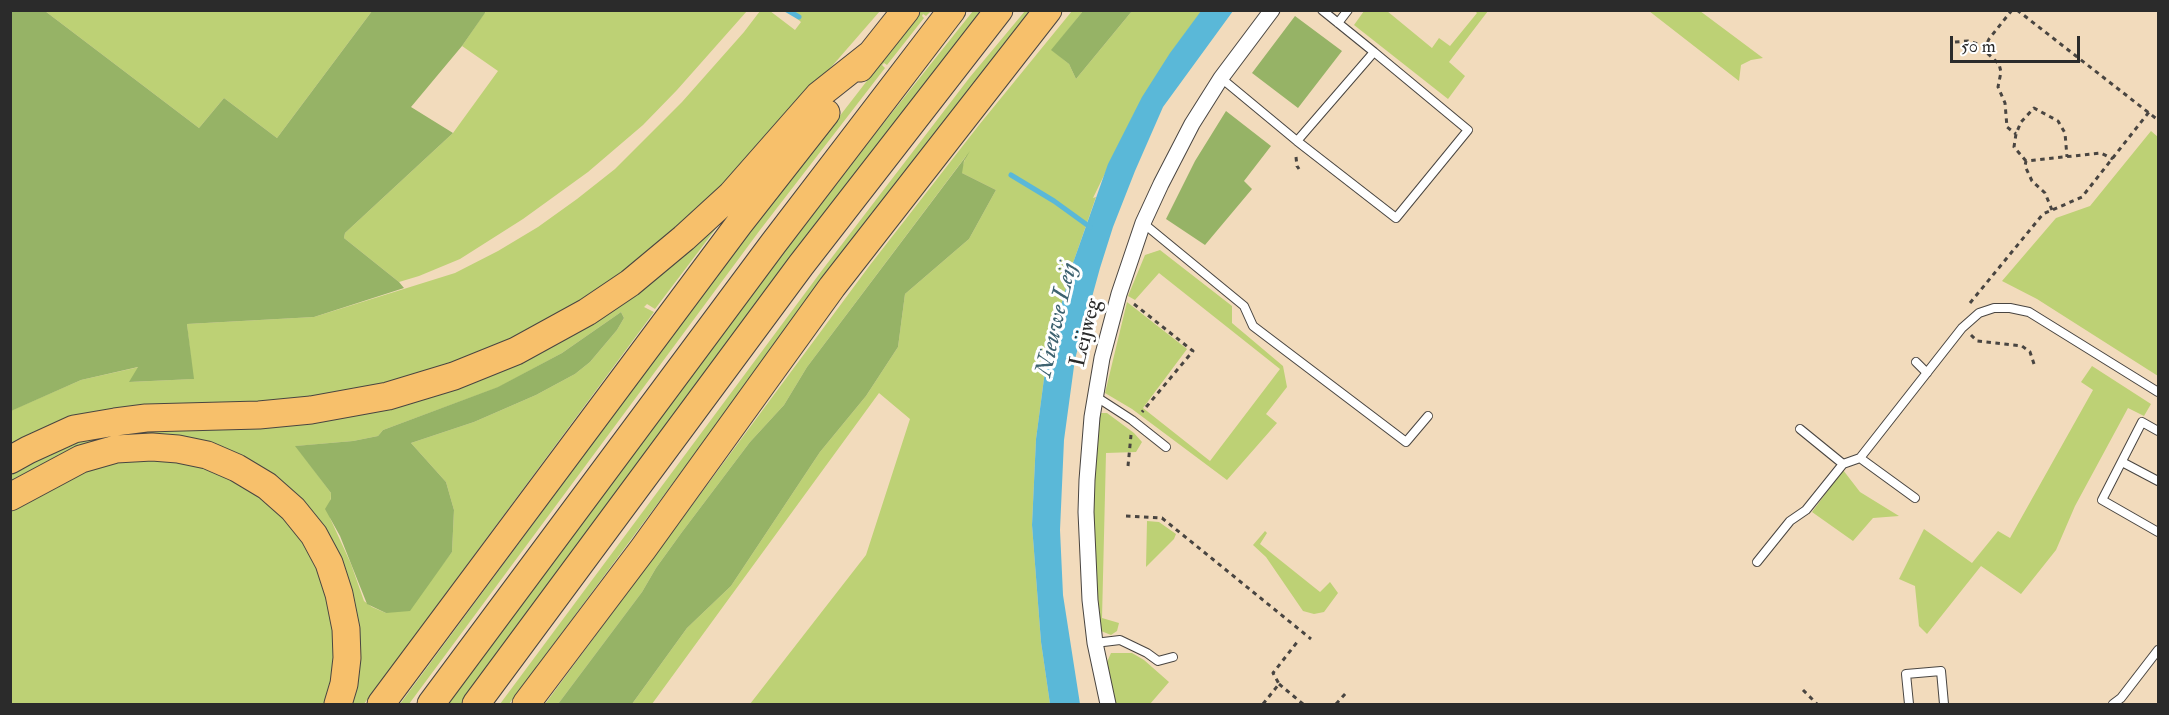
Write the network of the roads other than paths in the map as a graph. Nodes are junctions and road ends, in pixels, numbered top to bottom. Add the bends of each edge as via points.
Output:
1 (906, 10) edge
2 (952, 10) edge
3 (999, 10) edge
4 (1048, 10) edge
5 (1272, 10) edge
6 (1322, 10) edge
7 (1348, 10) edge
8 (1338, 23) junction
9 (1374, 52) junction
10 (872, 53) junction
11 (1221, 78) junction
12 (1297, 141) junction
13 (1143, 223) junction
14 (1916, 363) dead end
15 (1927, 373) junction
16 (2158, 392) edge
17 (1095, 396) junction
18 (1428, 416) dead end
19 (1800, 429) dead end
20 (2158, 431) edge
21 (1166, 447) dead end
22 (1860, 458) junction
23 (10, 460) edge
24 (2122, 462) junction
25 (1843, 464) junction
26 (2158, 481) edge
27 (10, 497) edge
28 (1915, 498) dead end
29 (2158, 532) edge
30 (1757, 562) dead end
31 (1095, 643) junction
32 (2158, 650) edge
33 (1173, 657) dead end
34 (1946, 703) edge
35 (338, 705) edge
36 (381, 705) edge
37 (431, 705) edge
38 (476, 705) edge
39 (526, 705) edge
40 (1108, 705) edge
41 (1909, 705) edge
42 (2113, 705) edge

1 - 10 highway
2 - 37 highway via 772,244
3 - 38 highway via 801,265
4 - 39 highway via 832,287
5 - 11 street, Leijweg
6 - 8 lane
7 - 8 lane
8 - 9 lane
9 - 12 lane
9 - 12 lane via 1468,130 1396,218
10 - 23 highway via 819,95 731,195 684,238 630,283 587,312 516,351 454,376 388,396 259,416 115,422 74,429
10 - 36 highway via 739,224
11 - 12 lane
11 - 13 street, Leijweg via 1192,124
13 - 17 street, Leijweg via 1110,324
13 - 18 lane via 1244,306 1253,326 1406,442
14 - 15 lane
15 - 16 lane via 1978,313 2010,308 2029,312
15 - 22 lane
17 - 21 lane
17 - 31 street, Leijweg via 1086,512
19 - 25 lane
20 - 24 lane via 2142,422
22 - 25 lane
22 - 28 lane
24 - 26 lane
24 - 29 lane via 2102,500
25 - 30 lane
27 - 35 highway via 81,459 116,449 152,447 207,455 267,486 293,509 329,563 346,629 344,684
31 - 33 lane via 1120,640 1158,661
31 - 40 street, Leijweg
32 - 42 lane
34 - 41 lane via 1941,671 1906,674

